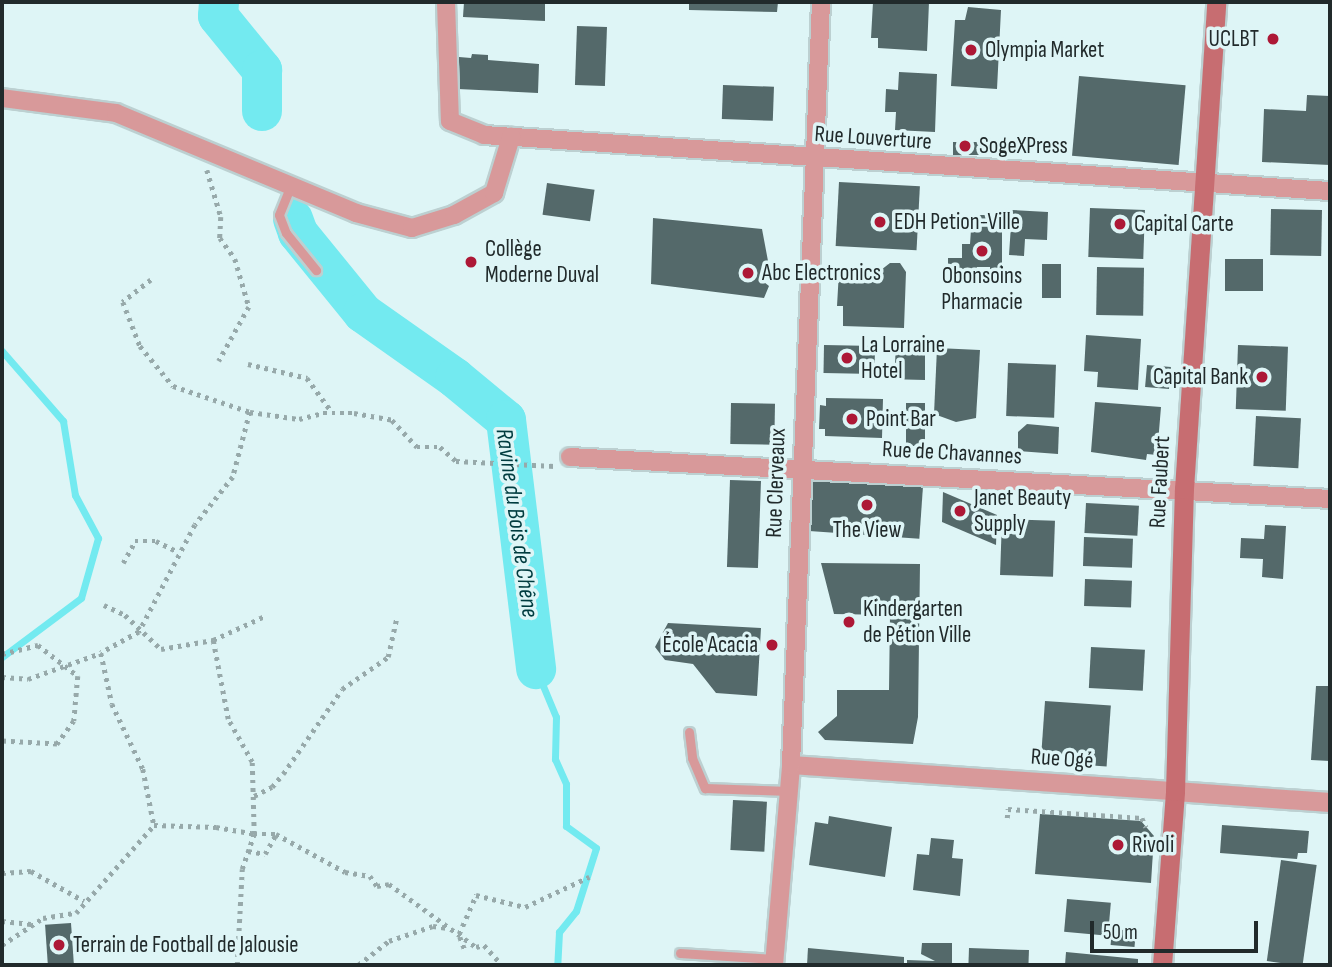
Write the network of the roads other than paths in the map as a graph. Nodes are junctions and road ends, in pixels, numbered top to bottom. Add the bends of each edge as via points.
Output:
1 (446, 2) edge
2 (821, 2) edge
3 (1216, 2) edge
4 (2, 98) edge
5 (511, 137) junction
6 (814, 158) junction
7 (291, 184) junction
8 (1202, 185) junction
9 (1330, 191) edge
10 (316, 270) dead end
11 (570, 457) dead end
12 (800, 469) junction
13 (1184, 489) junction
14 (1330, 499) edge
15 (689, 732) dead end
16 (791, 765) junction
17 (789, 791) junction
18 (1175, 791) junction
19 (1330, 802) edge
20 (680, 953) dead end
21 (774, 962) edge
22 (1162, 965) edge

1 - 5 street, Rue Louverture via 450,121 484,135
2 - 6 street, Rue Clerveaux
3 - 8 main road, Rue Faubert
4 - 7 street via 116,113
5 - 6 street, Rue Louverture
5 - 7 street via 494,193 454,215 412,228 356,213
6 - 8 street, Rue Louverture
6 - 12 street, Rue Clerveaux
7 - 10 lane via 279,215 285,233
8 - 9 street, Rue Louverture
8 - 13 main road, Rue Faubert
11 - 12 street, Rue de Chavannes
12 - 13 street, Rue de Chavannes
12 - 16 street, Rue Clerveaux
13 - 14 street, Rue de Chavannes
13 - 18 main road, Rue Faubert
15 - 17 lane via 692,758 705,788
16 - 17 street, Rue Clerveaux
16 - 18 street, Rue Ogé
17 - 21 street, Rue Clerveaux
18 - 19 street, Rue Ogé
18 - 22 main road, Rue Faubert
20 - 21 lane

